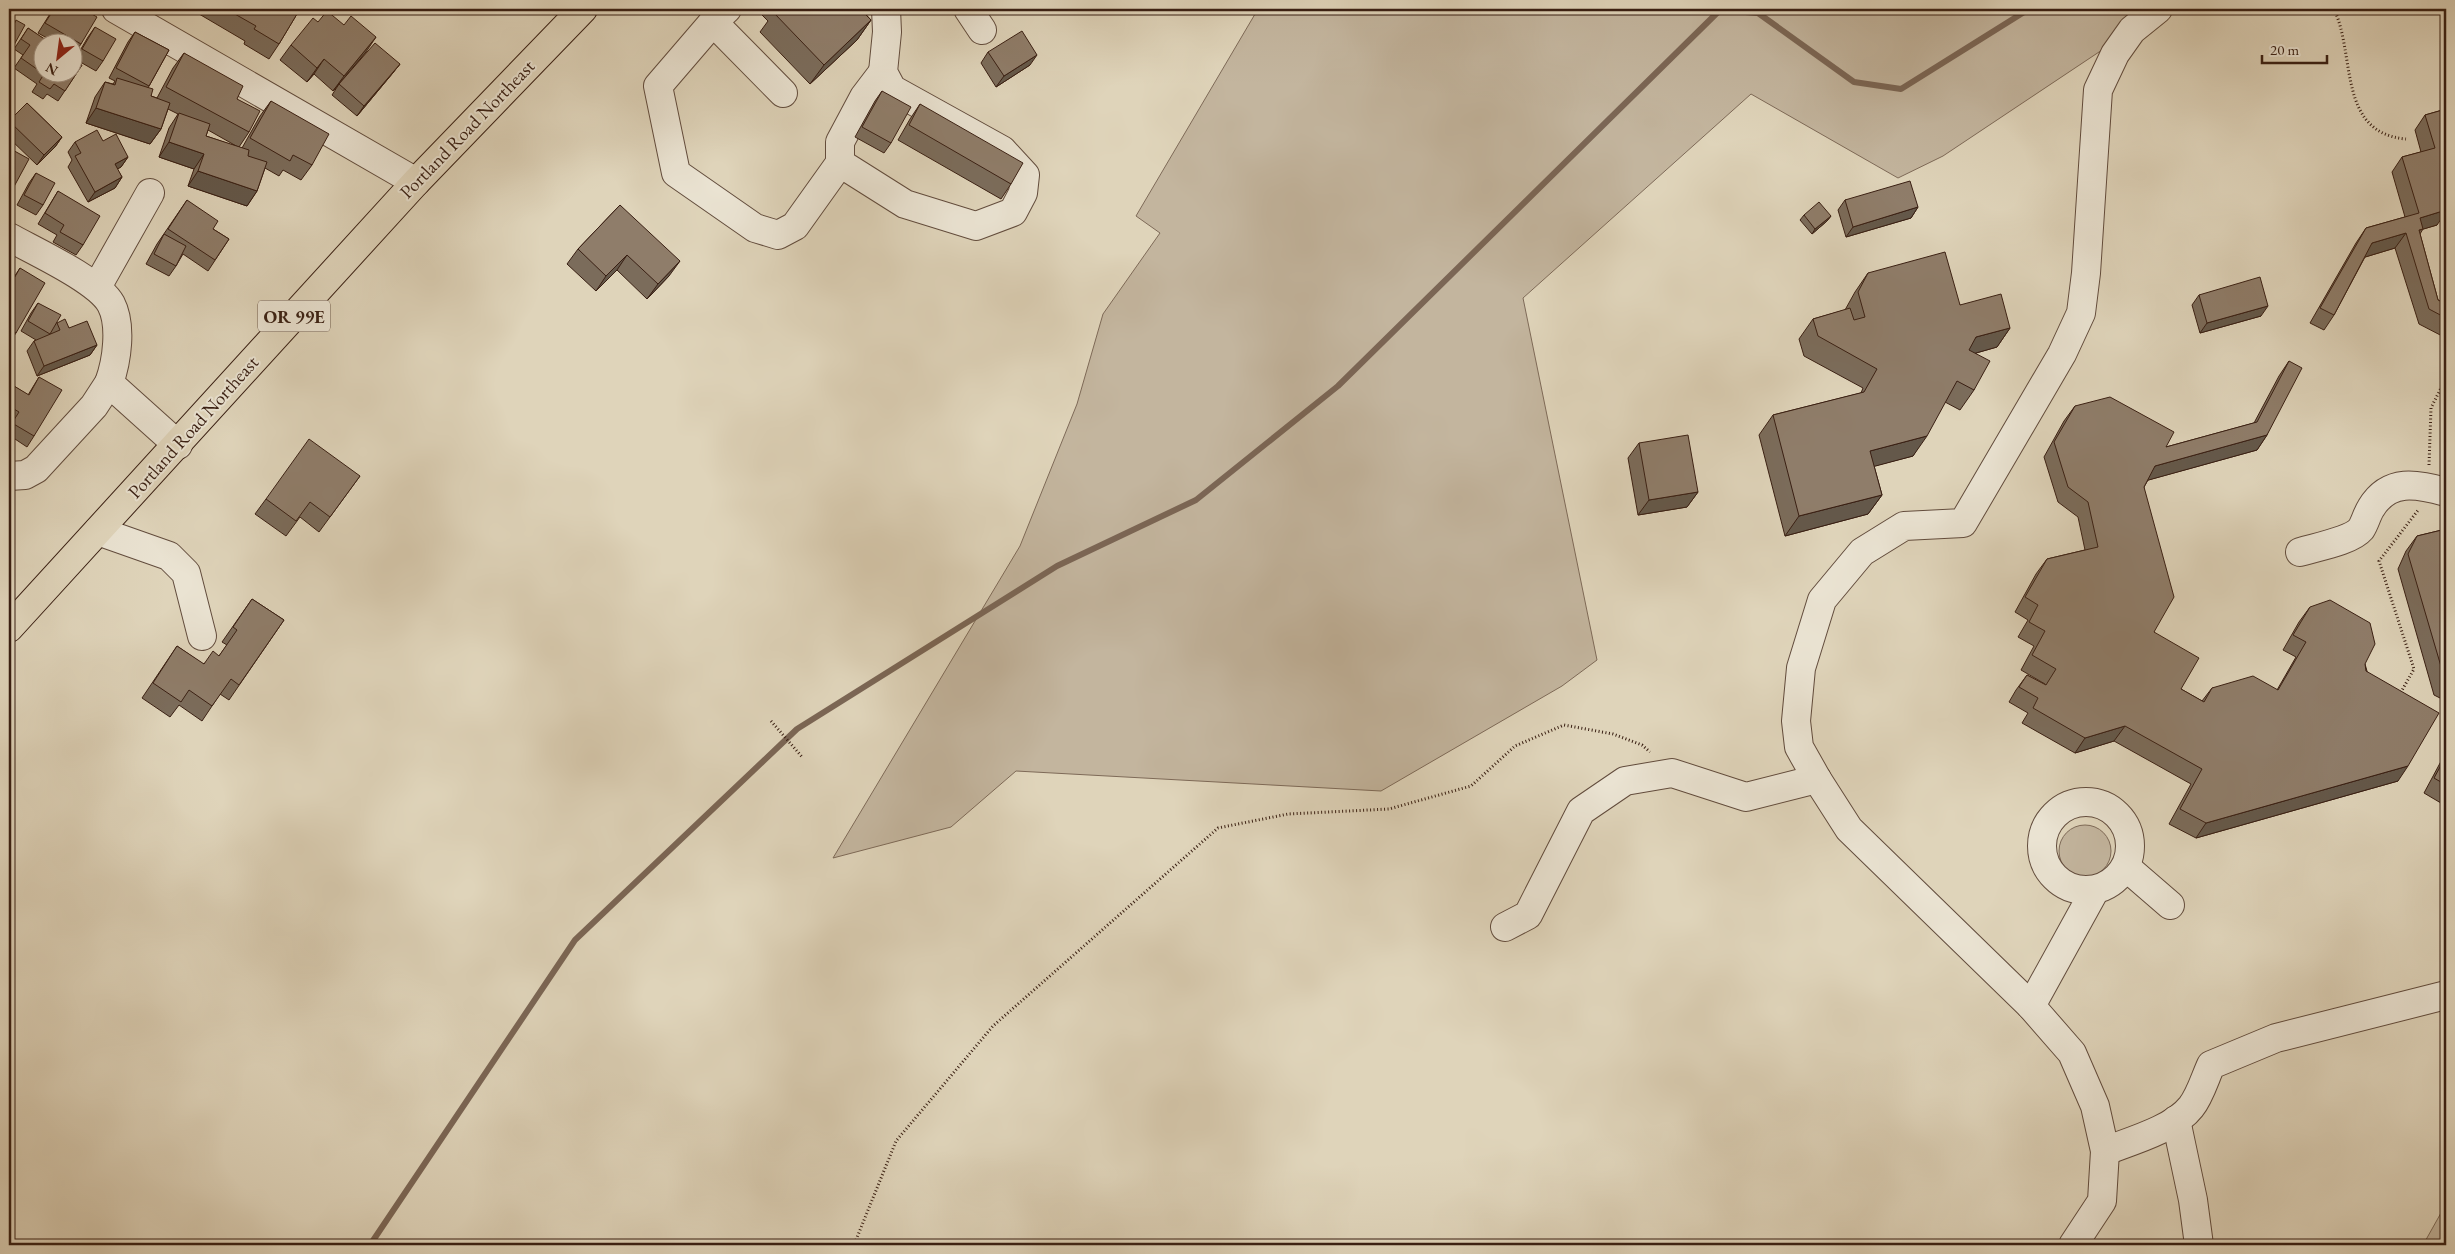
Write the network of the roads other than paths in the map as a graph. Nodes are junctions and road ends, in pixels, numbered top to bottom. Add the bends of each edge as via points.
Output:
1 (116, 9) edge
2 (583, 9) edge
3 (886, 9) edge
4 (2158, 9) edge
5 (720, 15) edge
6 (883, 72) junction
7 (783, 93) dead end
8 (840, 163) junction
9 (416, 182) junction
10 (150, 192) dead end
11 (9, 237) edge
12 (97, 287) junction
13 (109, 383) junction
14 (178, 445) junction
15 (9, 476) edge
16 (2437, 490) edge
17 (98, 531) junction
18 (2300, 552) dead end
19 (9, 628) edge
20 (202, 636) dead end
21 (1816, 779) junction
22 (2126, 867) junction
23 (2095, 890) junction
24 (2170, 904) dead end
25 (1505, 927) dead end
26 (2446, 995) edge
27 (2031, 1006) junction
28 (2176, 1120) junction
29 (2105, 1152) junction
30 (2073, 1245) edge
31 (2199, 1245) edge

1 - 9 lane
2 - 9 main road, Portland Road Northeast / OR 99E
3 - 6 lane
4 - 21 lane via 2132,30 2115,54 2098,90 2081,313 2062,354 1963,523 1904,526 1862,552 1822,600 1801,668 1796,720 1799,747
5 - 7 lane
5 - 8 lane via 658,86 676,173 756,228 778,235 794,226
6 - 8 lane via 864,97 840,142
6 - 8 lane via 892,90 1002,150 1025,175 1023,193 1013,212 976,226 905,204
9 - 14 main road, Portland Road Northeast / OR 99E
10 - 12 lane
11 - 12 lane
12 - 13 lane via 110,302 115,315 116,349
13 - 14 lane
13 - 15 lane via 94,406 36,469 25,476
14 - 17 main road, Portland Road Northeast / OR 99E
16 - 18 lane via 2400,485 2383,492 2371,507 2361,529 2349,537
17 - 19 main road, Portland Road Northeast / OR 99E
17 - 20 lane via 169,556 186,572
21 - 25 lane via 1746,797 1672,773 1625,781 1581,811 1528,915
21 - 27 lane via 1849,829
22 - 23 lane via 2118,878
22 - 23 lane via 2129,838 2124,824 2114,812 2087,802 2072,804 2059,811 2048,822 2042,836 2045,865 2066,886 2080,891
22 - 24 lane
23 - 27 lane
26 - 28 lane via 2276,1038 2210,1065 2191,1107
27 - 29 lane via 2072,1053 2096,1106
28 - 29 lane
28 - 31 lane
29 - 30 lane via 2102,1201

